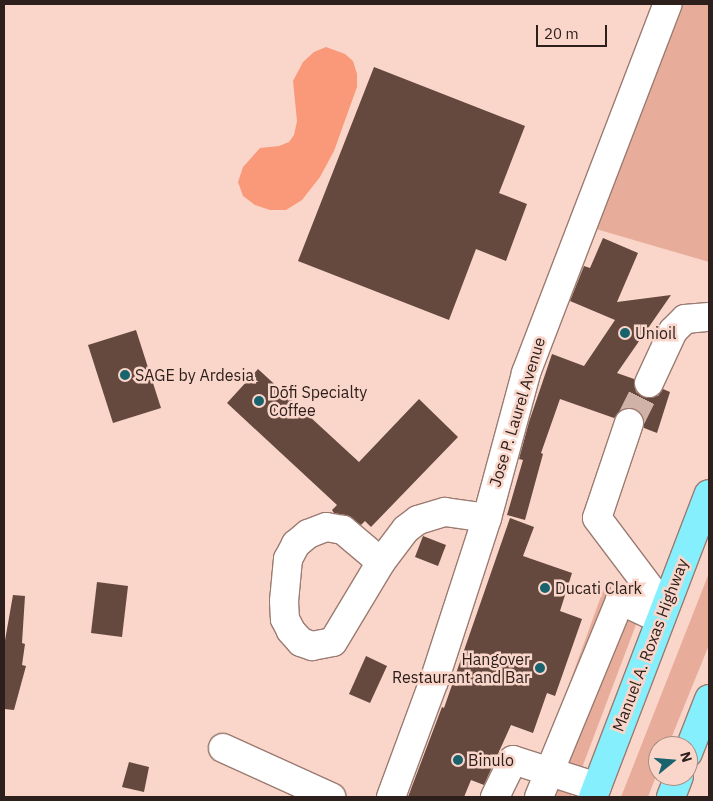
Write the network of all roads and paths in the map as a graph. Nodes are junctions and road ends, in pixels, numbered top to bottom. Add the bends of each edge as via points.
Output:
1 (668, 4) edge
2 (709, 317) edge
3 (649, 383) tunnel mouth
4 (629, 423) tunnel mouth
5 (709, 494) edge
6 (487, 518) junction
7 (381, 562) dead end
8 (662, 613) junction
9 (709, 699) edge
10 (695, 736) edge
11 (222, 748) dead end
12 (551, 771) junction
13 (595, 792) edge
14 (331, 797) edge
15 (391, 797) edge
16 (495, 797) edge
17 (539, 797) edge

1 - 6 street, Jose P. Laurel Avenue via 526,373
2 - 3 street via 685,319 673,331
4 - 8 street via 597,518
5 - 8 main road, Manuel A. Roxas Highway
6 - 7 street via 464,512 432,514 406,529
6 - 15 street, Jose P. Laurel Avenue via 434,682
8 - 12 street via 620,600
8 - 13 main road, Manuel A. Roxas Highway
9 - 10 main road
11 - 14 street
12 - 13 street
12 - 16 street via 513,760
12 - 17 street

